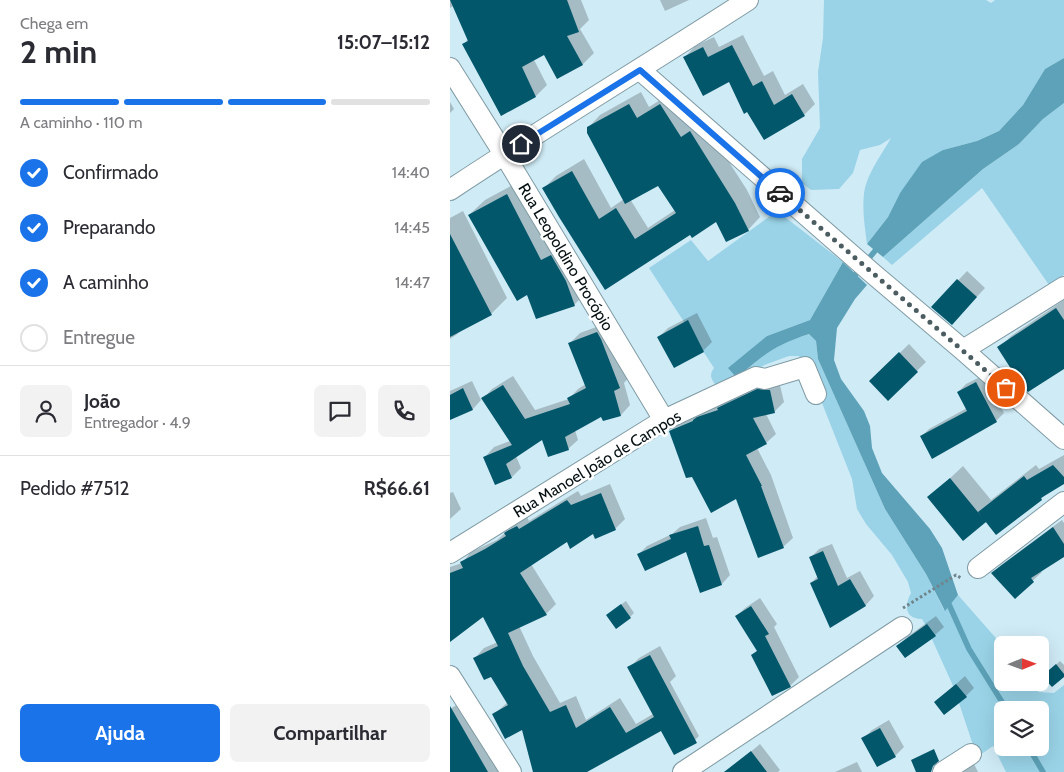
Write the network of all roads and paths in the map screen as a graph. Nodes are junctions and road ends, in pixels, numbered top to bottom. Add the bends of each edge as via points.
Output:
1 (748, 0) edge
2 (450, 68) edge
3 (640, 70) junction
4 (504, 154) junction
5 (450, 190) edge
6 (1064, 287) edge
7 (963, 350) junction
8 (816, 394) dead end
9 (664, 420) junction
10 (1064, 439) edge
11 (1064, 502) edge
12 (450, 553) edge
13 (978, 568) dead end
14 (956, 575) dead end
15 (903, 618) joint
16 (450, 676) edge
17 (971, 754) dead end
18 (511, 772) edge
19 (683, 772) edge
20 (944, 772) edge

1 - 3 street
2 - 4 street, Rua Leopoldino Procópio
3 - 4 street
3 - 7 street
4 - 5 street
4 - 9 street, Rua Leopoldino Procópio
6 - 7 street
7 - 10 street
8 - 9 street, Rua Manoel João de Campos via 805,366 765,380 756,378
9 - 12 street, Rua Manoel João de Campos
11 - 13 street
14 - 15 path
15 - 19 street
16 - 18 street
17 - 20 street

